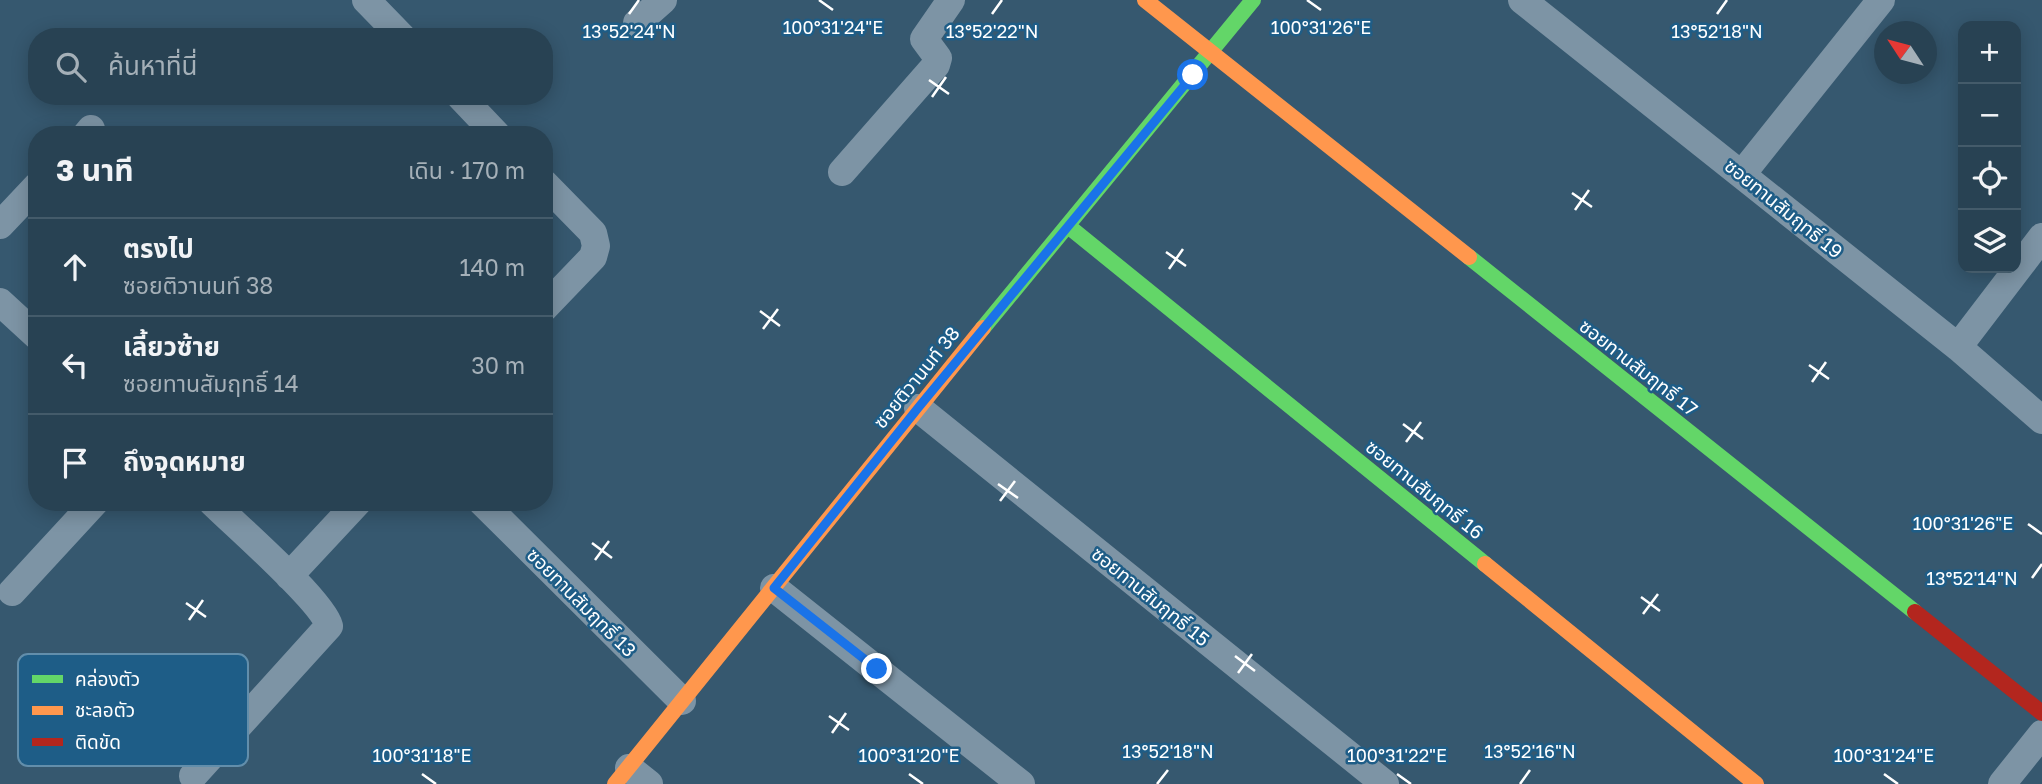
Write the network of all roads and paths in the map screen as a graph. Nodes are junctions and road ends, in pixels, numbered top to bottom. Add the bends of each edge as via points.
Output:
1 (366, 0) edge
2 (663, 0) edge
3 (951, 0) edge
4 (1145, 0) edge
5 (1253, 0) edge
6 (1881, 0) edge
7 (1537, 5) edge
8 (637, 23) dead end
9 (393, 28) edge
10 (1211, 54) junction
11 (469, 105) edge
12 (489, 126) edge
13 (842, 172) dead end
14 (1742, 174) junction
15 (553, 192) edge
16 (28, 195) edge
17 (0, 225) edge
18 (1068, 226) junction
19 (2042, 237) edge
20 (553, 299) edge
21 (0, 302) edge
22 (28, 328) edge
23 (1958, 347) junction
24 (918, 408) junction
25 (2042, 420) edge
26 (87, 511) edge
27 (221, 511) edge
28 (350, 511) edge
29 (491, 511) edge
30 (289, 576) junction
31 (774, 588) junction
32 (12, 592) dead end
33 (682, 701) junction
34 (2042, 713) edge
35 (248, 715) edge
36 (2042, 734) edge
37 (202, 766) edge
38 (193, 776) dead end
39 (631, 779) edge
40 (1021, 784) edge
41 (1385, 784) edge
42 (1756, 784) edge
43 (2002, 784) edge

1 - 9 street
2 - 8 street
3 - 13 street via 924,39 938,58 936,65
4 - 10 street, ซอยทานสัมฤทธิ์ 17
5 - 10 street, ซอยติวานนท์ 38
6 - 14 street
7 - 14 street, ซอยทานสัมฤทธิ์ 19
10 - 18 street, ซอยติวานนท์ 38
10 - 34 street, ซอยทานสัมฤทธิ์ 17
11 - 12 street
14 - 23 street, ซอยทานสัมฤทธิ์ 19
15 - 20 street via 593,233 596,246 593,257
16 - 17 street
18 - 24 street, ซอยติวานนท์ 38
18 - 42 street, ซอยทานสัมฤทธิ์ 16
19 - 23 street
21 - 22 street
23 - 25 street, ซอยทานสัมฤทธิ์ 19
24 - 31 street, ซอยติวานนท์ 38
24 - 41 street, ซอยทานสัมฤทธิ์ 15
26 - 32 street
27 - 30 street
28 - 30 street
29 - 33 street, ซอยทานสัมฤทธิ์ 13
30 - 35 street via 324,614 329,626
31 - 33 street, ซอยติวานนท์ 38
31 - 40 street
33 - 39 street, ซอยติวานนท์ 38
36 - 43 street
37 - 38 street

